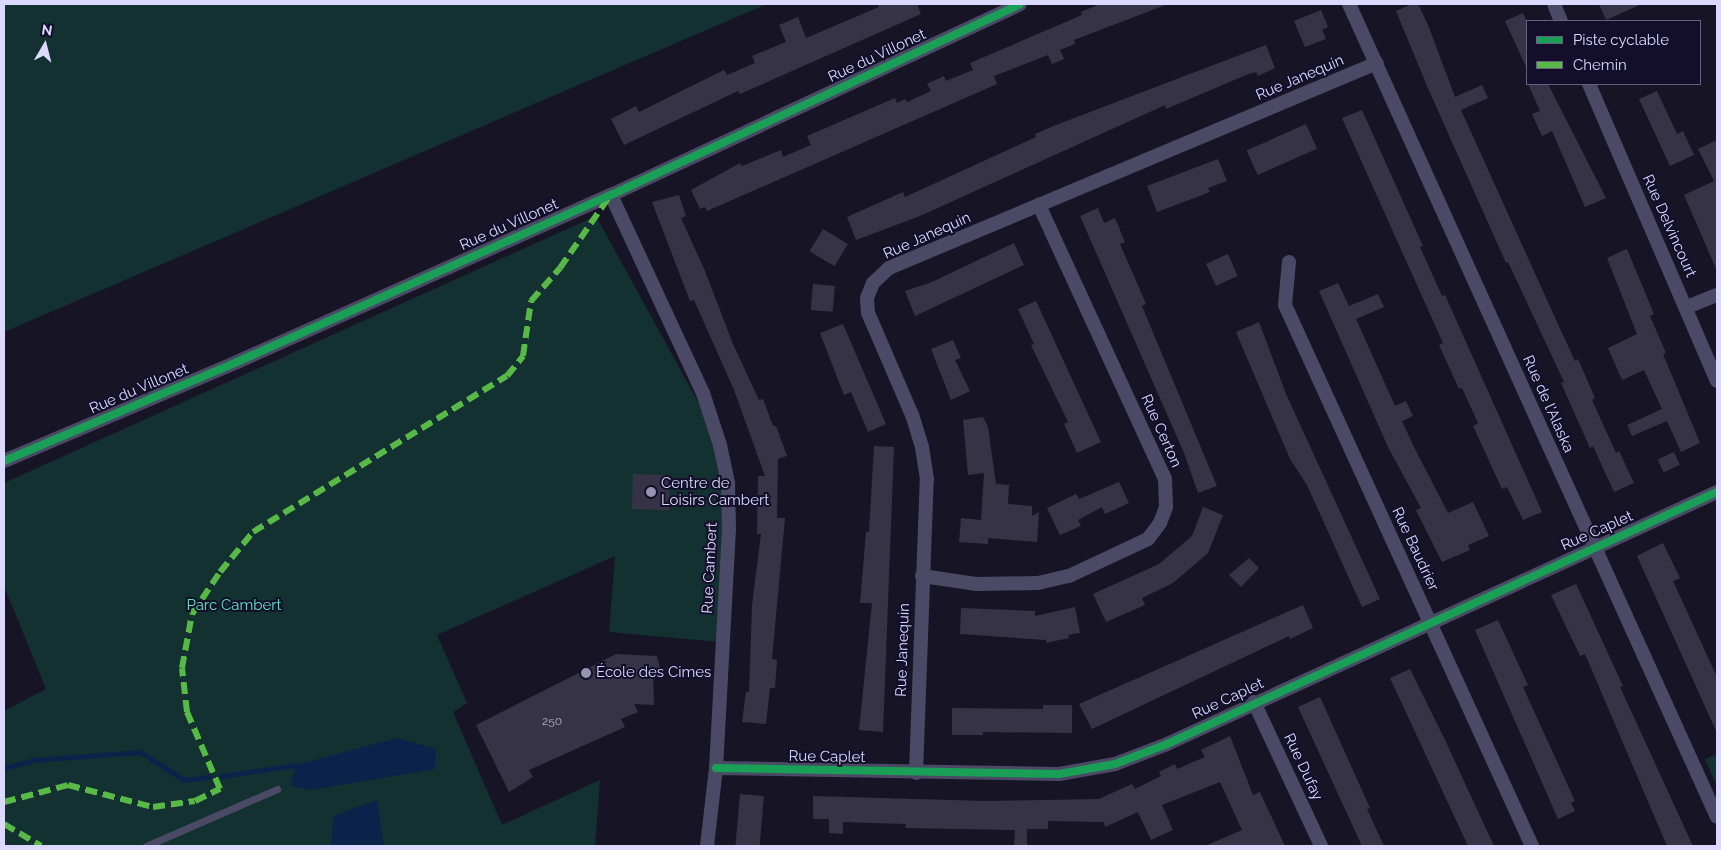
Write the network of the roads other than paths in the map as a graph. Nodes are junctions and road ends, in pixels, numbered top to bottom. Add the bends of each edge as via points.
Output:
1 (1020, 4) edge
2 (1349, 4) edge
3 (1554, 4) edge
4 (1561, 20) edge
5 (1377, 63) junction
6 (1589, 85) edge
7 (610, 195) junction
8 (1039, 205) junction
9 (1289, 262) dead end
10 (1717, 295) edge
11 (1687, 307) junction
12 (1717, 381) edge
13 (4, 461) edge
14 (1717, 492) edge
15 (1594, 548) junction
16 (922, 576) junction
17 (1430, 621) junction
18 (1254, 702) junction
19 (716, 768) junction
20 (916, 773) junction
21 (277, 788) dead end
22 (1717, 817) edge
23 (146, 846) edge
24 (708, 846) edge
25 (1321, 846) edge
26 (1532, 846) edge

1 - 7 street, Rue du Villonet
2 - 5 street, Rue de l'Alaska
3 - 4 street
5 - 8 street, Rue Janequin
5 - 15 street, Rue de l'Alaska
6 - 11 street, Rue Delvincourt
7 - 13 street, Rue du Villonet via 246,358
7 - 19 street, Rue Cambert via 703,394 720,445 728,484 729,530
8 - 16 street, Rue Janequin via 889,268 873,283 868,298 868,314 875,334 922,447 927,479
8 - 16 street, Rue Certon via 1165,479 1166,507 1160,524 1148,539 1069,576 1038,583 977,584
9 - 17 street, Rue Baudrier via 1285,305
10 - 11 street
11 - 12 street, Rue Delvincourt
14 - 15 street, Rue Caplet
15 - 17 street, Rue Caplet
15 - 22 street, Rue de l'Alaska
16 - 20 street, Rue Janequin
17 - 18 street, Rue Caplet
17 - 26 street, Rue Baudrier
18 - 20 street, Rue Caplet via 1167,744 1115,764 1059,774
18 - 25 street, Rue Dufay
19 - 20 street, Rue Caplet
19 - 24 street, Rue Cambert
21 - 23 lane

